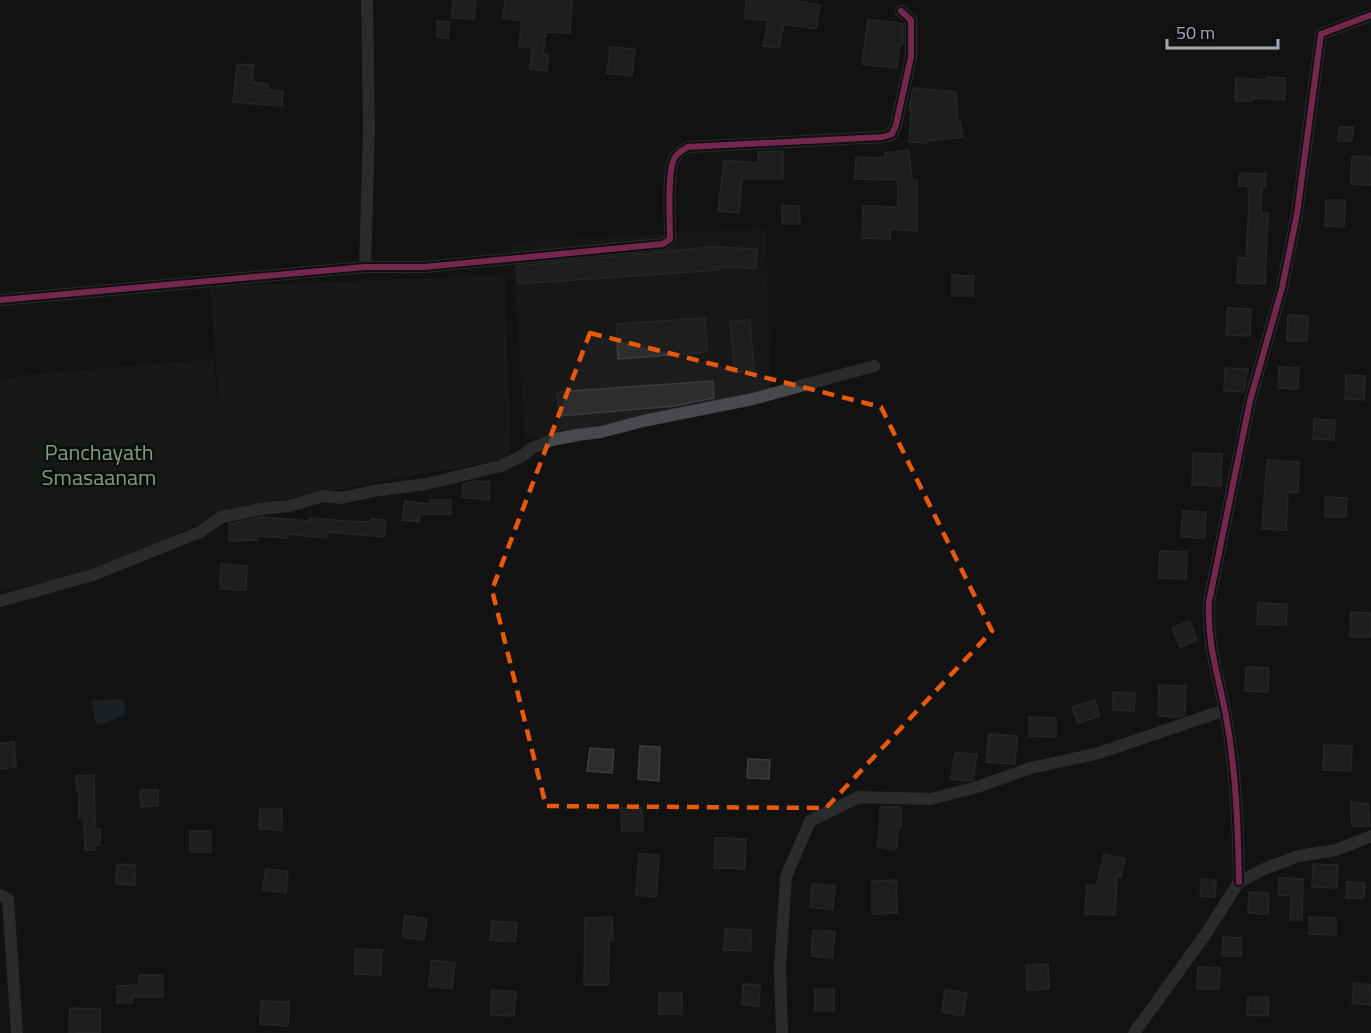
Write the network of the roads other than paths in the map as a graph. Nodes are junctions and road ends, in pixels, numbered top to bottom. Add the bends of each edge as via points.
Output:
1 (367, 0) edge
2 (901, 11) dead end
3 (1371, 15) edge
4 (365, 267) junction
5 (0, 300) edge
6 (874, 366) dead end
7 (0, 601) edge
8 (1225, 710) junction
9 (1371, 836) edge
10 (1239, 882) junction
11 (0, 895) edge
12 (17, 1033) edge
13 (782, 1033) edge
14 (1134, 1033) edge

1 - 4 street
2 - 4 street via 911,20 911,57 892,134 688,147 674,159 670,238 663,244 424,267
3 - 8 street via 1321,34 1297,214 1282,288 1250,401 1209,602 1212,659
4 - 5 street
6 - 7 street via 753,399 552,440 501,466 426,484 342,498 324,496 222,517 200,532 93,575
8 - 10 street via 1238,806
8 - 13 street via 1099,753 1031,768 931,799 859,797 810,821 786,877 780,967
9 - 10 street via 1336,850 1298,856
10 - 14 street
11 - 12 street via 8,899

